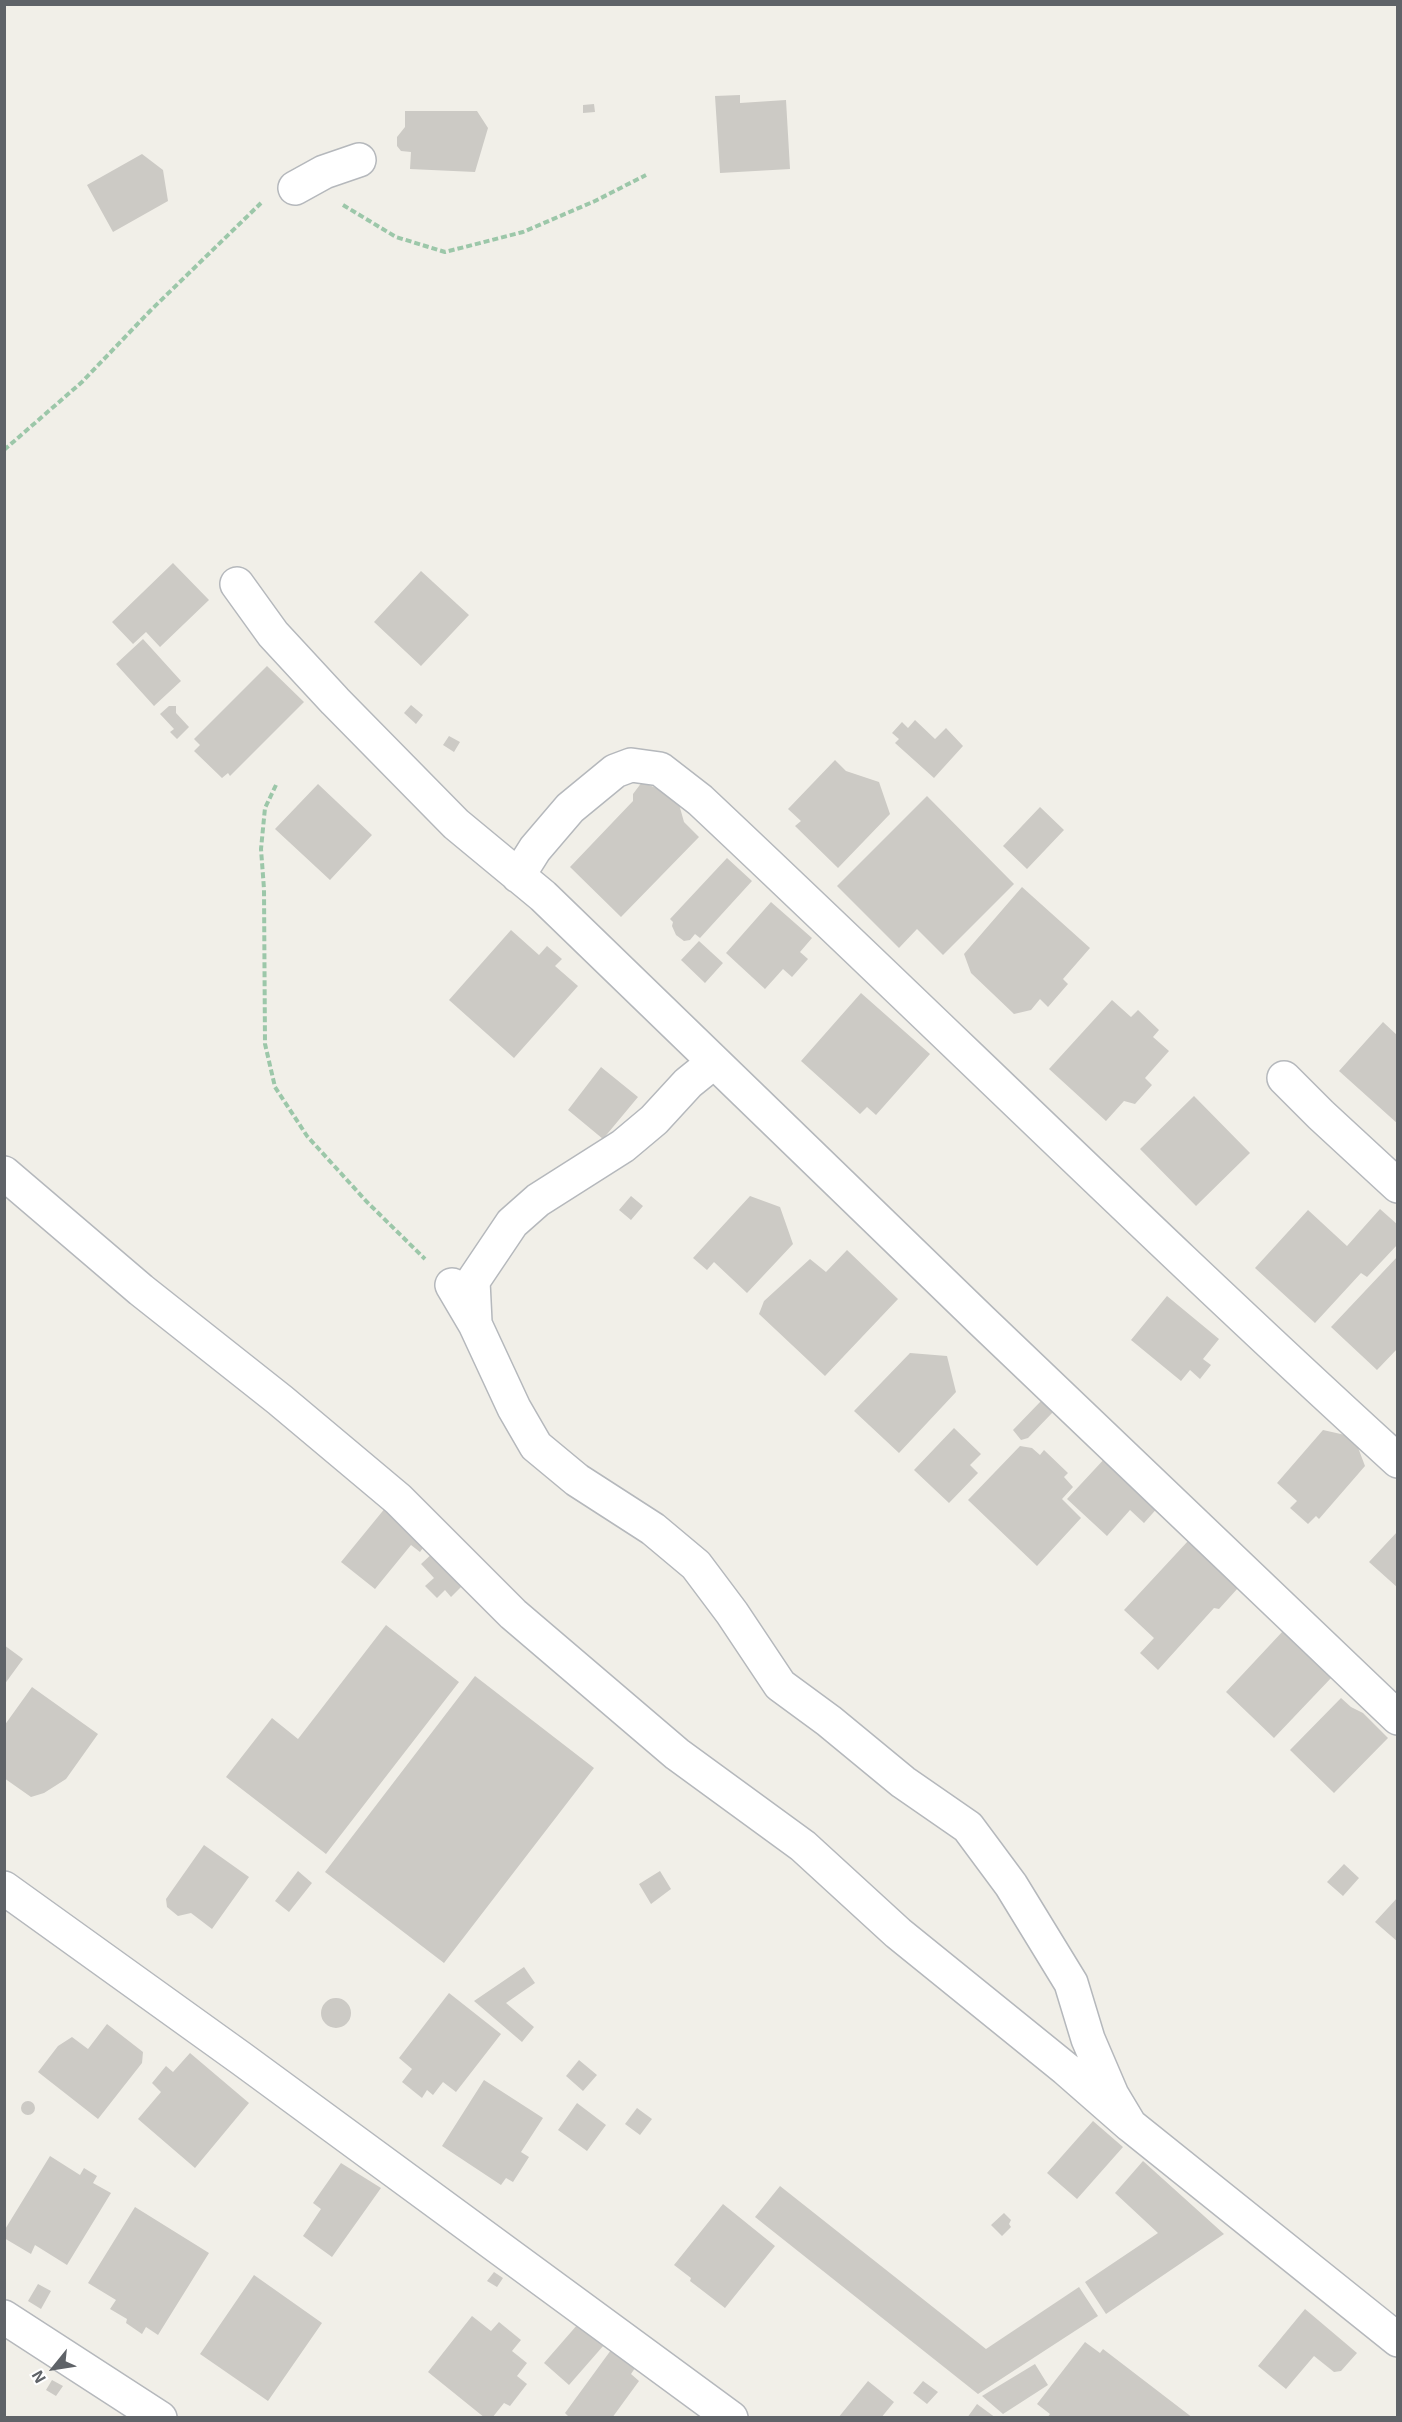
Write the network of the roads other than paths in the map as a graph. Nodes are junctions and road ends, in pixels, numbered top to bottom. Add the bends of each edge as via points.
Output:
1 (359, 160) dead end
2 (295, 188) road end
3 (237, 584) dead end
4 (518, 876) junction
5 (714, 1062) junction
6 (1284, 1078) dead end
7 (4, 1173) edge
8 (1398, 1186) edge
9 (452, 1285) road end
10 (475, 1324) junction
11 (1398, 1461) edge
12 (1398, 1718) edge
13 (4, 1888) edge
14 (1130, 2125) junction
15 (4, 2317) edge
16 (1398, 2340) edge
17 (160, 2418) edge
18 (731, 2418) edge

1 - 2 street via 324,172
3 - 4 street via 273,634 335,701 456,824
4 - 5 street
4 - 11 street via 570,808 615,771 631,765 660,769 700,800 1196,1275
5 - 10 street via 623,1146 538,1200 512,1223 473,1281
5 - 12 street
6 - 8 street
7 - 14 street via 398,1499 513,1614 677,1754 803,1846 898,1933 1066,2068
9 - 10 street
10 - 14 street via 536,1446 577,1480 653,1529 696,1565 780,1685 903,1782 968,1827 1011,1885 1071,1983 1088,2039 1112,2095
13 - 18 street
14 - 16 street
15 - 17 street

